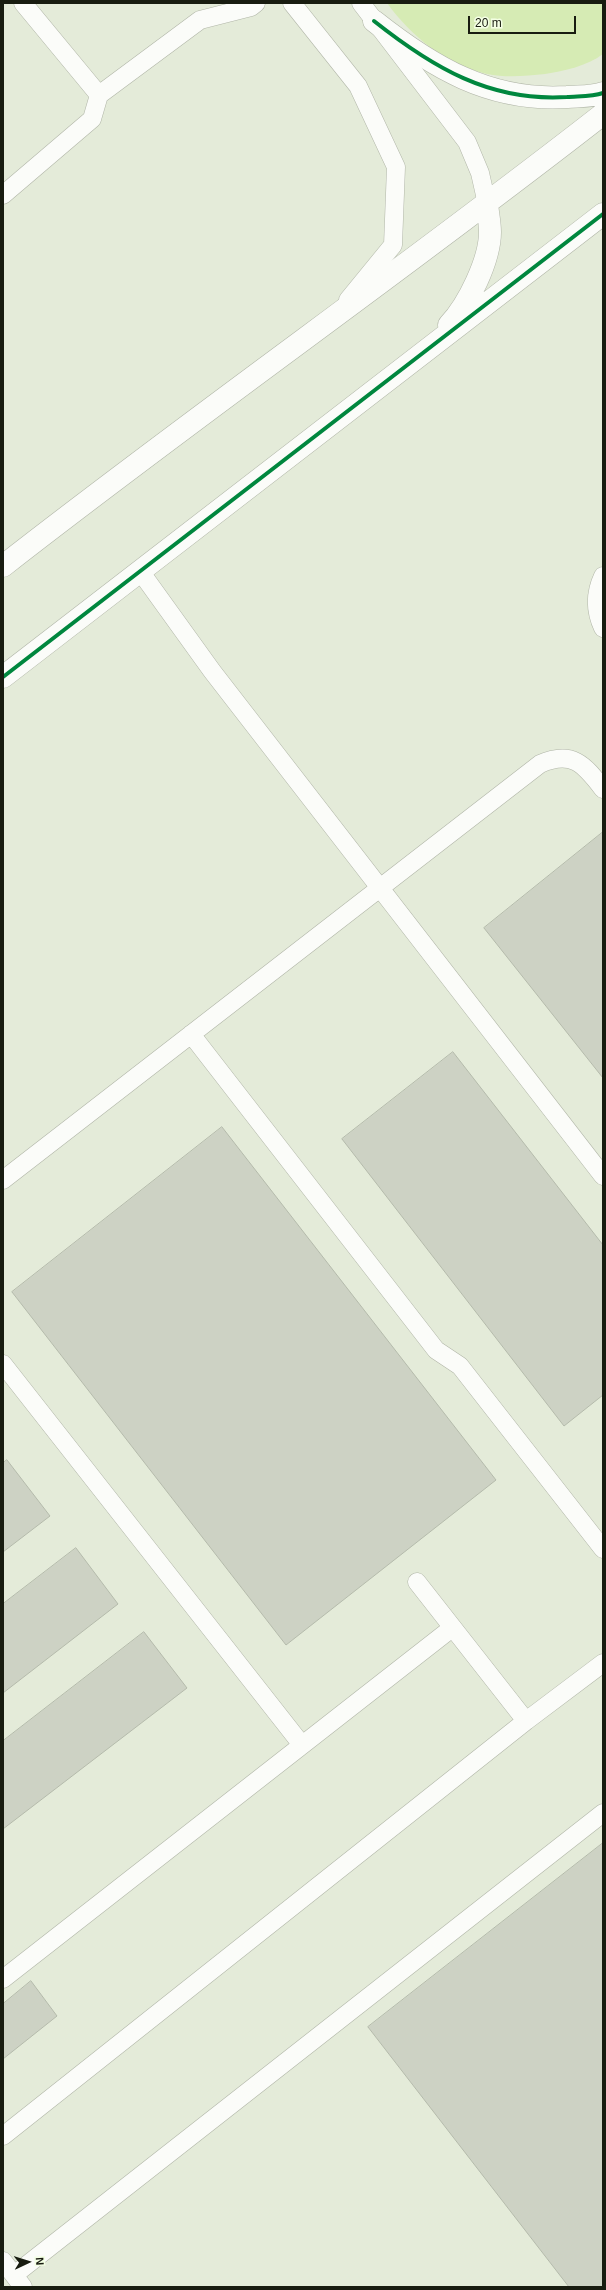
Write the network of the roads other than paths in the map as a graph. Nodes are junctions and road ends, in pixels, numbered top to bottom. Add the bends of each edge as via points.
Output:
1 (23, 3) edge
2 (256, 3) edge
3 (292, 3) edge
4 (361, 3) edge
5 (374, 21) junction
6 (603, 93) edge
7 (99, 96) junction
8 (603, 114) edge
9 (6, 185) edge
10 (487, 204) junction
11 (603, 214) edge
12 (338, 313) junction
13 (410, 365) junction
14 (3, 566) edge
15 (140, 571) junction
16 (603, 576) edge
17 (603, 628) edge
18 (3, 677) edge
19 (603, 789) edge
20 (379, 888) junction
21 (191, 1034) junction
22 (603, 1176) edge
23 (3, 1180) edge
24 (3, 1364) edge
25 (603, 1550) edge
26 (417, 1582) dead end
27 (452, 1628) junction
28 (603, 1663) edge
29 (526, 1721) junction
30 (302, 1746) junction
31 (603, 1813) edge
32 (3, 1979) edge
33 (3, 2136) edge
34 (3, 2261) edge
35 (19, 2281) edge

1 - 7 lane
2 - 7 lane via 251,7 200,20
3 - 12 lane via 358,86 396,167 394,245
4 - 5 lane
5 - 6 street via 440,68 475,84 535,98
5 - 10 lane via 467,142 480,173
7 - 9 lane via 92,119
8 - 10 street
10 - 12 street
10 - 13 street via 490,234 484,262 474,289 457,316
11 - 13 street
12 - 14 street
13 - 15 street
15 - 18 street
15 - 20 lane via 190,642
16 - 17 lane via 598,586 596,604
19 - 20 lane via 579,762 565,758 546,762
20 - 21 lane
20 - 22 lane
21 - 23 lane
21 - 25 lane via 436,1350 460,1366
24 - 30 lane
26 - 27 lane
27 - 29 lane
27 - 30 lane
28 - 29 lane
29 - 33 lane
30 - 32 lane
31 - 35 lane
34 - 35 lane

